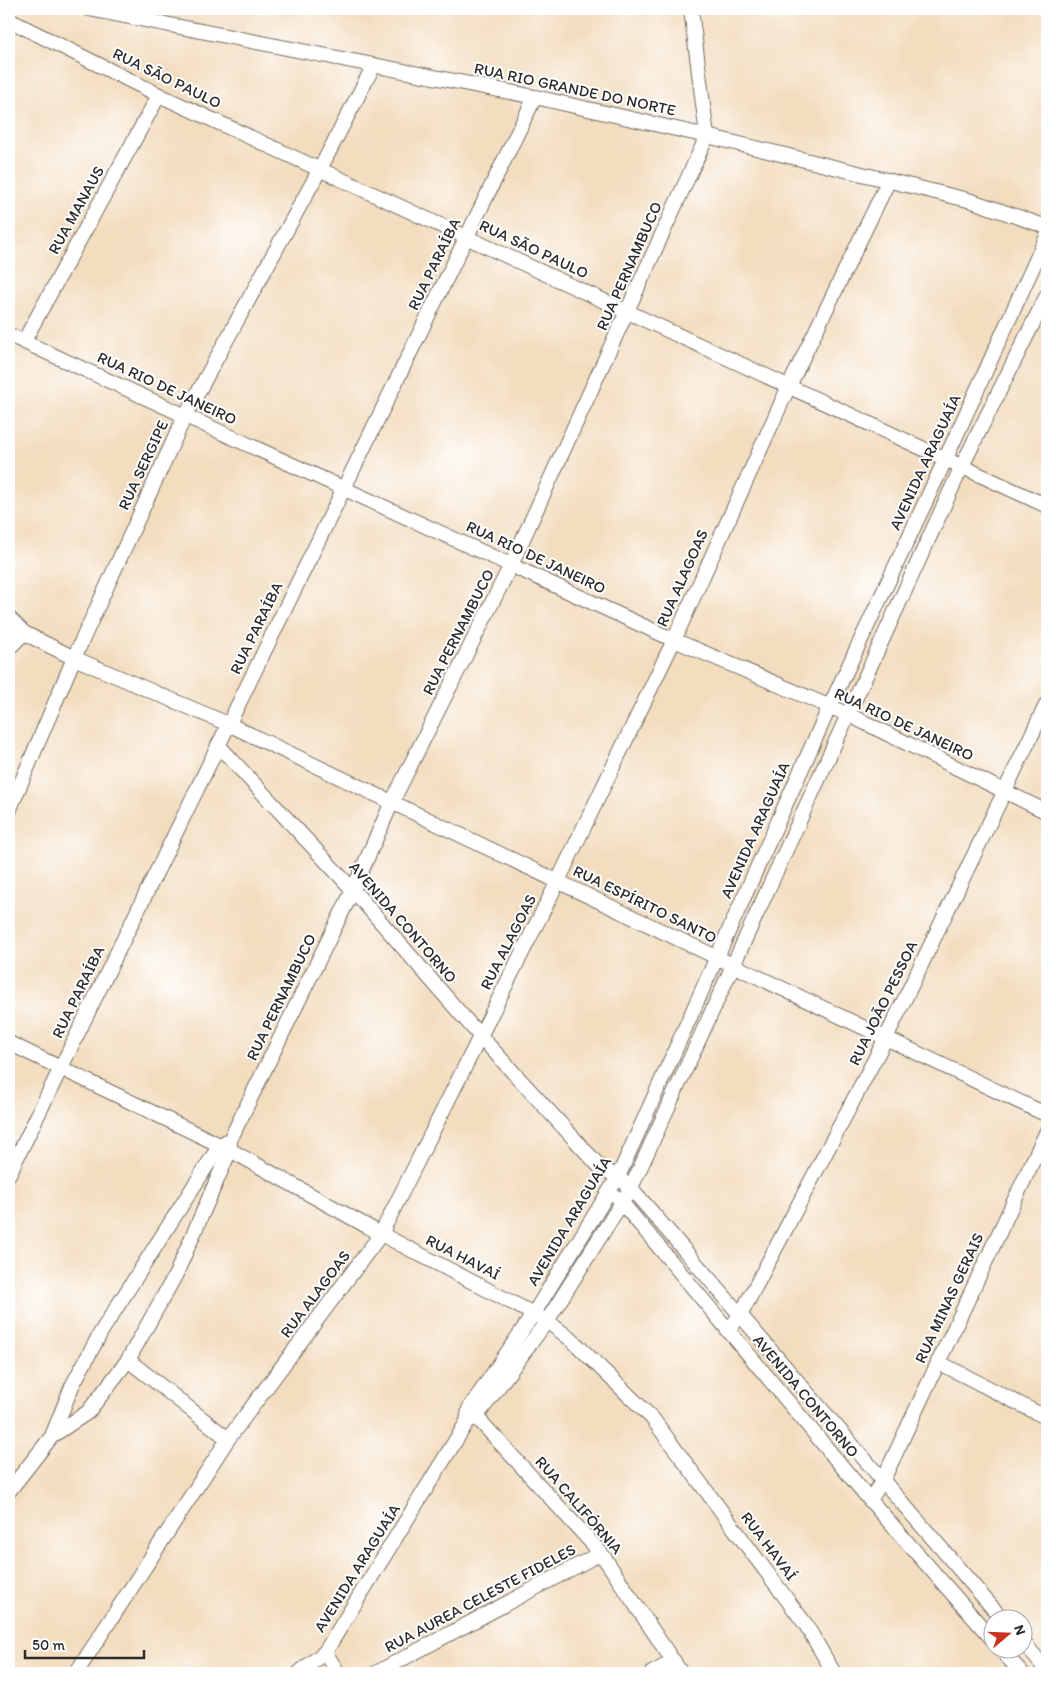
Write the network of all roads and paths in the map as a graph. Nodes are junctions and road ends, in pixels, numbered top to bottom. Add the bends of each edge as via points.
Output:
1 (89, 9) edge
2 (691, 9) edge
3 (9, 20) edge
4 (374, 66) junction
5 (159, 95) junction
6 (535, 97) junction
7 (707, 136) junction
8 (320, 169) junction
9 (889, 180) junction
10 (1047, 227) edge
11 (1047, 236) edge
12 (466, 237) junction
13 (1047, 295) edge
14 (628, 312) junction
15 (9, 334) edge
16 (24, 341) junction
17 (788, 386) junction
18 (968, 410) junction
19 (185, 416) junction
20 (986, 418) junction
21 (946, 458) junction
22 (962, 466) junction
23 (344, 488) junction
24 (1047, 506) edge
25 (511, 565) junction
26 (9, 618) edge
27 (24, 633) junction
28 (674, 640) junction
29 (9, 648) edge
30 (74, 658) junction
31 (1047, 703) edge
32 (829, 708) junction
33 (848, 714) junction
34 (228, 724) junction
35 (218, 745) junction
36 (1004, 792) junction
37 (392, 802) junction
38 (9, 811) edge
39 (1047, 812) edge
40 (558, 881) junction
41 (353, 890) junction
42 (717, 957) junction
43 (734, 965) junction
44 (480, 1036) junction
45 (886, 1038) junction
46 (9, 1043) edge
47 (60, 1068) junction
48 (1047, 1115) edge
49 (1047, 1131) edge
50 (227, 1145) junction
51 (600, 1167) junction
52 (9, 1174) edge
53 (618, 1177) junction
54 (631, 1188) junction
55 (610, 1190) junction
56 (623, 1204) junction
57 (382, 1234) junction
58 (534, 1313) junction
59 (741, 1314) junction
60 (547, 1321) junction
61 (728, 1331) junction
62 (128, 1360) junction
63 (938, 1362) junction
64 (471, 1416) junction
65 (1047, 1418) edge
66 (52, 1436) junction
67 (228, 1439) junction
68 (883, 1480) junction
69 (9, 1492) edge
70 (870, 1500) junction
71 (601, 1553) junction
72 (994, 1610) edge
73 (984, 1630) edge
74 (325, 1652) junction
75 (1034, 1655) edge
76 (1010, 1660) edge
77 (678, 1667) edge
78 (1045, 1668) edge
79 (76, 1673) edge
80 (298, 1673) edge
81 (338, 1673) edge
82 (376, 1673) edge
83 (652, 1673) edge
84 (834, 1673) edge
85 (1022, 1673) edge

1 - 4 street, RUA RIO GRANDE DO NORTE
2 - 7 street
3 - 5 street, RUA SÃO PAULO
4 - 6 street, RUA RIO GRANDE DO NORTE
4 - 8 street, RUA SERGIPE
5 - 8 street, RUA SÃO PAULO
5 - 16 street, RUA MANAUS
6 - 7 street, RUA RIO GRANDE DO NORTE
6 - 12 street, RUA PARAÍBA
7 - 9 street, RUA RIO GRANDE DO NORTE
7 - 14 street, RUA PERNAMBUCO
8 - 12 street, RUA SÃO PAULO
8 - 19 street, RUA SERGIPE
9 - 10 street, RUA RIO GRANDE DO NORTE via 972,201
9 - 17 street, RUA ALAGOAS
11 - 18 street, AVENIDA ARAGUAÍA
12 - 14 street, RUA SÃO PAULO
12 - 23 street, RUA PARAÍBA
13 - 20 street, AVENIDA ARAGUAÍA
14 - 17 street, RUA SÃO PAULO
14 - 25 street, RUA PERNAMBUCO
15 - 16 street, RUA RIO DE JANEIRO
16 - 19 street, RUA RIO DE JANEIRO
17 - 21 street, RUA SÃO PAULO
17 - 28 street, RUA ALAGOAS
18 - 20 street
18 - 21 street, AVENIDA ARAGUAÍA
19 - 23 street, RUA RIO DE JANEIRO
19 - 30 street, RUA SERGIPE
20 - 22 street, AVENIDA ARAGUAÍA
21 - 22 street, RUA SÃO PAULO
21 - 32 street, AVENIDA ARAGUAÍA
22 - 24 street, RUA SÃO PAULO
22 - 33 street, AVENIDA ARAGUAÍA
23 - 25 street, RUA RIO DE JANEIRO
23 - 34 street, RUA PARAÍBA
25 - 28 street, RUA RIO DE JANEIRO
25 - 37 street, RUA PERNAMBUCO
26 - 27 street, RUA ESPÍRITO SANTO
27 - 29 street
27 - 30 street, RUA ESPÍRITO SANTO
28 - 32 street, RUA RIO DE JANEIRO
28 - 40 street, RUA ALAGOAS
30 - 34 street, RUA ESPÍRITO SANTO
30 - 38 street, RUA SERGIPE
31 - 36 street, RUA JOÃO PESSOA
32 - 33 street, RUA RIO DE JANEIRO
32 - 42 street, AVENIDA ARAGUAÍA
33 - 36 street, RUA RIO DE JANEIRO
33 - 43 street, AVENIDA ARAGUAÍA
34 - 35 street, RUA PARAÍBA
34 - 37 street, RUA ESPÍRITO SANTO
35 - 41 street, AVENIDA CONTORNO
35 - 47 street, RUA PARAÍBA
36 - 39 street, RUA RIO DE JANEIRO
36 - 45 street, RUA JOÃO PESSOA
37 - 40 street, RUA ESPÍRITO SANTO
37 - 41 street, RUA PERNAMBUCO
40 - 42 street, RUA ESPÍRITO SANTO
40 - 44 street, RUA ALAGOAS
41 - 44 street, AVENIDA CONTORNO
41 - 50 street, RUA PERNAMBUCO
42 - 43 street, RUA ESPÍRITO SANTO
42 - 53 street, AVENIDA ARAGUAÍA
43 - 45 street, RUA ESPÍRITO SANTO
43 - 54 street, AVENIDA ARAGUAÍA
44 - 51 street, AVENIDA CONTORNO
44 - 57 street, RUA ALAGOAS
45 - 48 street, RUA ESPÍRITO SANTO
45 - 59 street, RUA JOÃO PESSOA
46 - 47 street, RUA HAVAÍ
47 - 50 street, RUA HAVAÍ
47 - 52 street, RUA PARAÍBA
49 - 63 street, RUA MINAS GERAIS
50 - 57 street, RUA HAVAÍ
50 - 62 street, RUA PERNAMBUCO via 176,1274
50 - 66 street, RUA PERNAMBUCO via 101,1332 72,1386
51 - 53 street, AVENIDA CONTORNO
51 - 55 street, AVENIDA CONTORNO
53 - 54 street, AVENIDA CONTORNO
53 - 55 street, AVENIDA ARAGUAÍA
54 - 56 street, AVENIDA ARAGUAÍA
54 - 59 street, AVENIDA CONTORNO
55 - 56 street, AVENIDA CONTORNO
55 - 58 street, AVENIDA ARAGUAÍA
56 - 60 street, AVENIDA ARAGUAÍA
56 - 61 street, AVENIDA CONTORNO
57 - 58 street, RUA HAVAÍ
57 - 67 street, RUA ALAGOAS
58 - 60 street, RUA HAVAÍ
58 - 64 street, AVENIDA ARAGUAÍA
59 - 61 street, RUA JOÃO PESSOA
59 - 68 street, AVENIDA CONTORNO
60 - 64 street, AVENIDA ARAGUAÍA
60 - 84 street, RUA HAVAÍ via 573,1341 652,1418 806,1625
61 - 70 street, AVENIDA CONTORNO
62 - 66 street, RUA PERNAMBUCO via 88,1412
62 - 67 street
63 - 65 street
63 - 68 street, RUA MINAS GERAIS
64 - 71 street, RUA CALIFÓRNIA
64 - 74 street, AVENIDA ARAGUAÍA
66 - 69 street, RUA PERNAMBUCO
67 - 79 street, RUA ALAGOAS
68 - 70 street, RUA MINAS GERAIS
68 - 72 street, AVENIDA CONTORNO
70 - 73 street, AVENIDA CONTORNO
71 - 77 street, RUA CALIFÓRNIA
71 - 82 street, RUA AUREA CELESTE FIDELES
74 - 80 street, AVENIDA ARAGUAÍA
74 - 81 street
75 - 78 street
76 - 85 street
77 - 83 street

